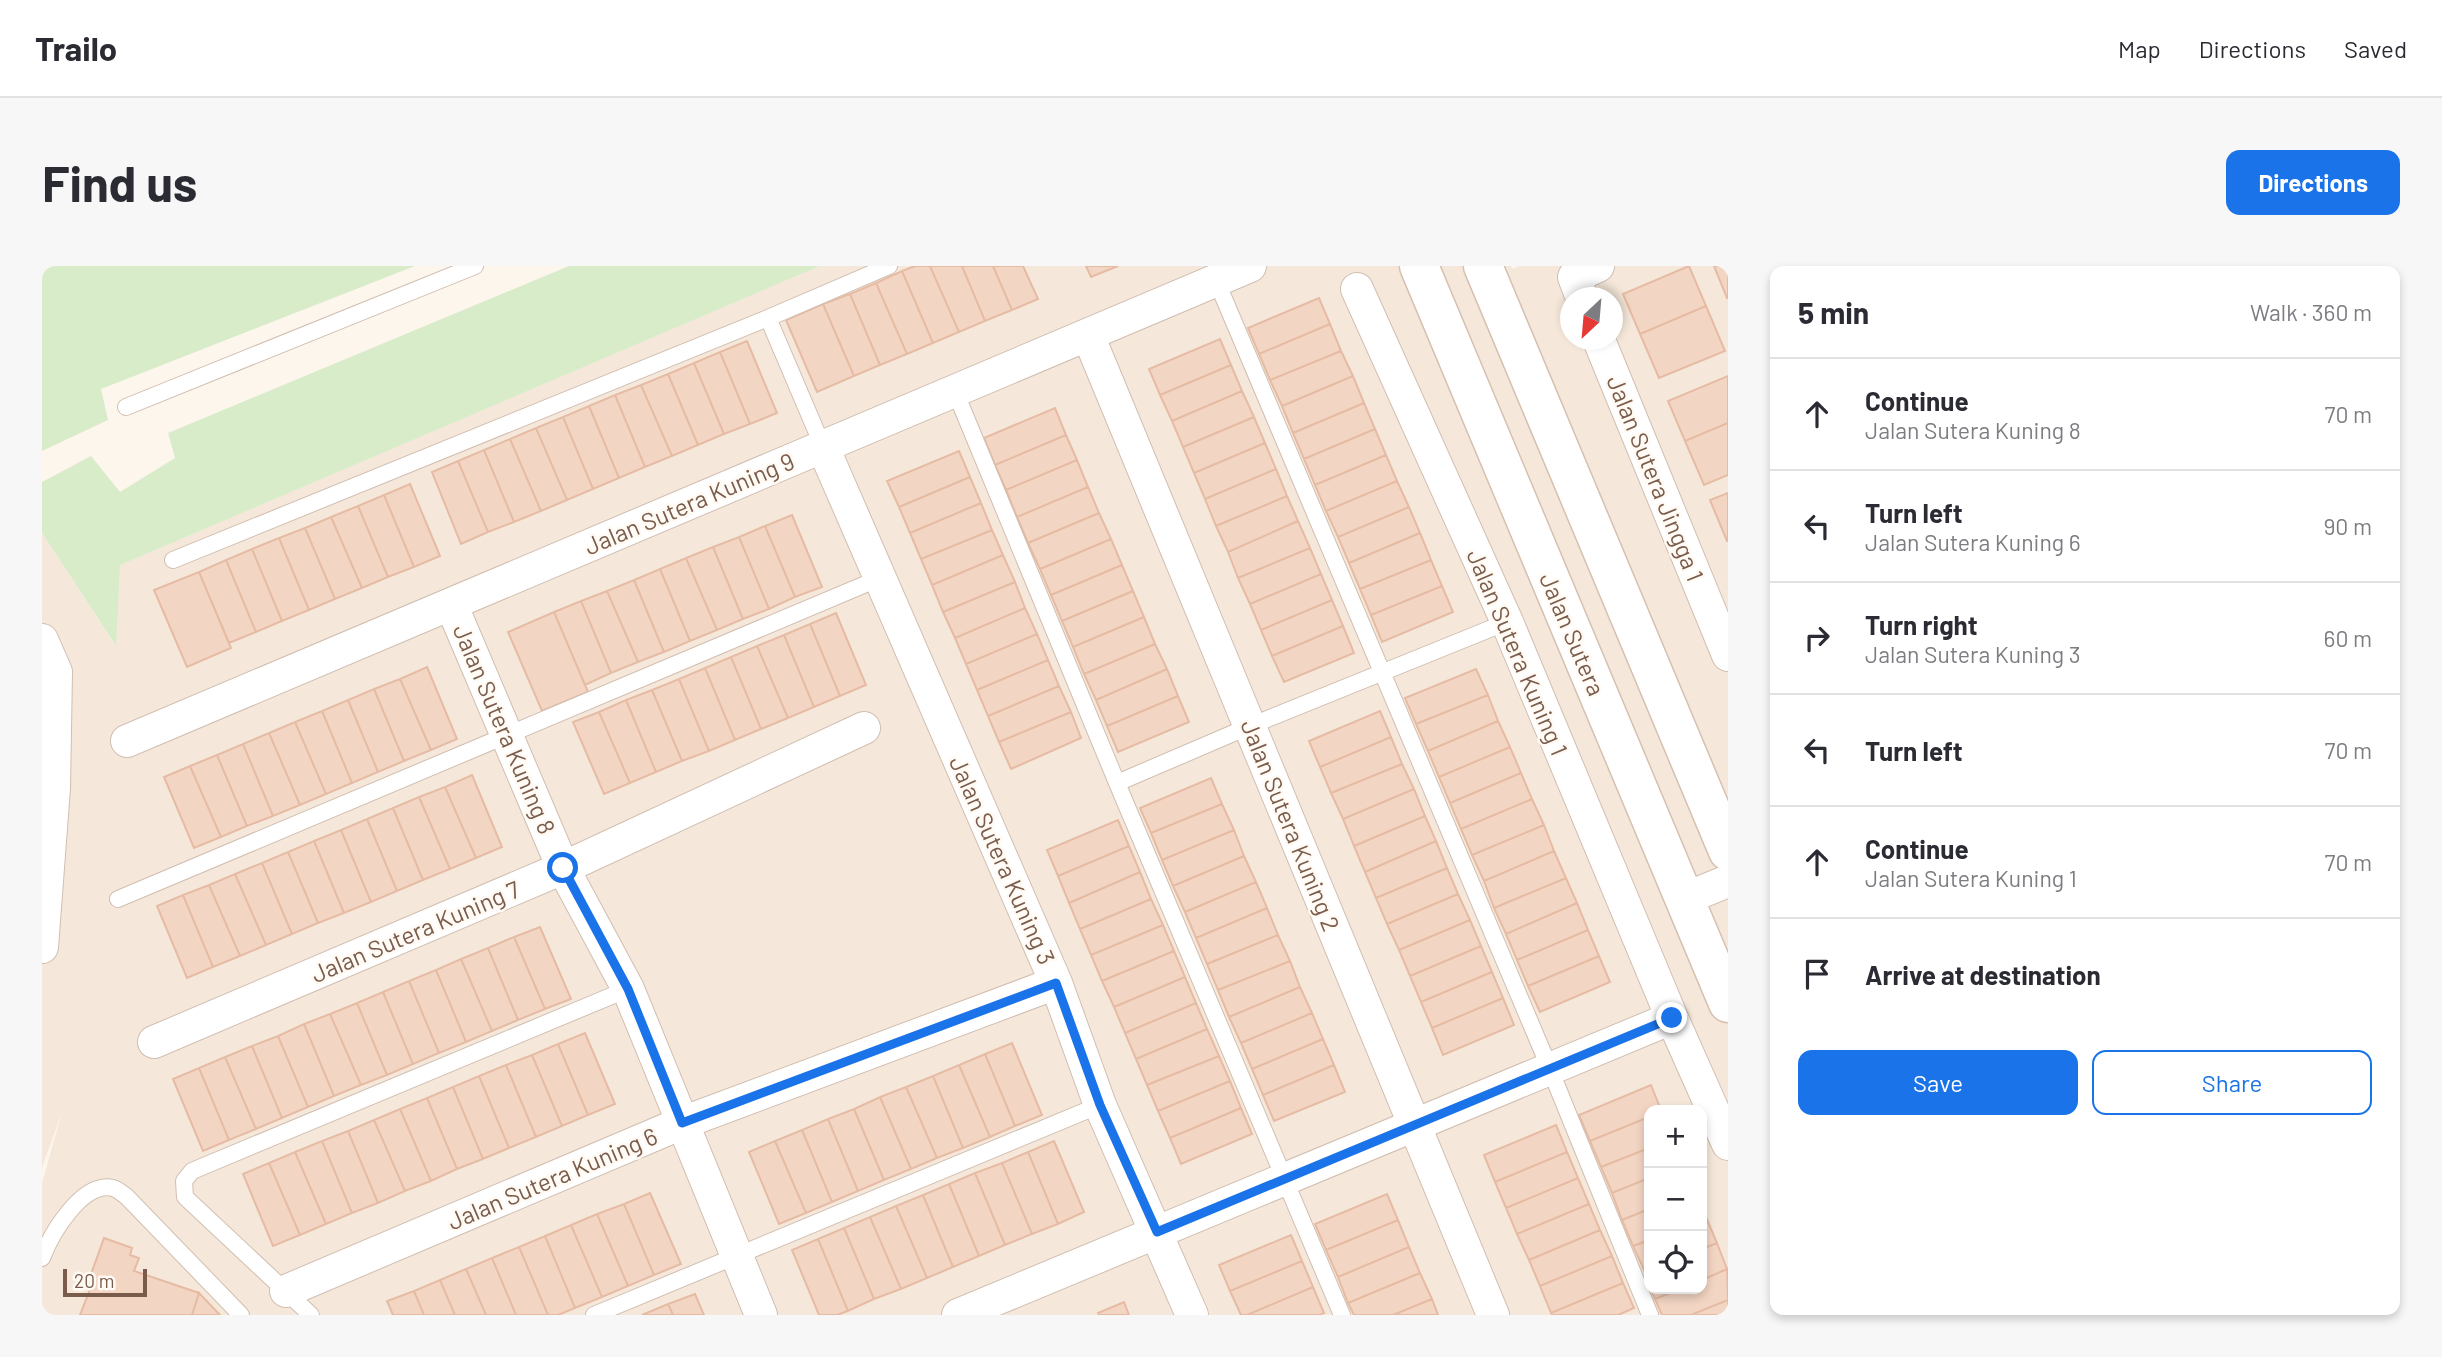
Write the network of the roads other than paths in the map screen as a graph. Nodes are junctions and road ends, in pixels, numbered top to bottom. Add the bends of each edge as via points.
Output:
1 (475, 266) edge
2 (889, 266) edge
3 (1250, 266) edge
4 (1419, 266) edge
5 (1483, 266) edge
6 (1214, 273) edge
7 (1357, 289) dead end
8 (768, 318) junction
9 (1088, 335) junction
10 (1604, 350) edge
11 (955, 391) junction
12 (126, 407) dead end
13 (823, 447) junction
14 (173, 560) dead end
15 (880, 578) junction
16 (452, 604) junction
17 (1507, 622) junction
18 (42, 640) edge
19 (1728, 655) edge
20 (1382, 672) junction
21 (1250, 726) junction
22 (864, 728) dead end
23 (508, 734) junction
24 (127, 741) dead end
25 (1117, 783) junction
26 (47, 830) edge
27 (1728, 851) edge
28 (563, 868) junction
29 (1728, 881) edge
30 (44, 893) edge
31 (118, 899) dead end
32 (1684, 899) junction
33 (42, 947) edge
34 (1056, 983) junction
35 (628, 989) junction
36 (1728, 1003) edge
37 (1672, 1018) junction
38 (154, 1042) dead end
39 (1550, 1069) junction
40 (1100, 1105) junction
41 (682, 1123) junction
42 (1414, 1125) junction
43 (1728, 1144) edge
44 (1284, 1179) junction
45 (1157, 1232) junction
46 (736, 1256) junction
47 (42, 1258) edge
48 (286, 1291) junction
49 (241, 1315) edge
50 (311, 1315) edge
51 (594, 1315) edge
52 (761, 1315) edge
53 (958, 1315) edge
54 (1192, 1315) edge
55 (1342, 1315) edge
56 (1493, 1315) edge
57 (1650, 1315) edge

1 - 12 lane
2 - 8 lane
3 - 6 street, Jalan Sutera Kuning 9
4 - 32 street, Jalan Sutera
5 - 27 street
6 - 9 street, Jalan Sutera Kuning 9
6 - 20 lane
7 - 17 street, Jalan Sutera Kuning 1
8 - 13 lane
8 - 14 lane
9 - 11 street, Jalan Sutera Kuning 9
9 - 21 street, Jalan Sutera Kuning 2
10 - 19 street, Jalan Sutera Jingga 1
11 - 13 street, Jalan Sutera Kuning 9
11 - 25 lane
13 - 15 street, Jalan Sutera Kuning 3
13 - 16 street, Jalan Sutera Kuning 9
15 - 23 lane
15 - 34 street, Jalan Sutera Kuning 3
16 - 23 street, Jalan Sutera Kuning 8
16 - 24 street, Jalan Sutera Kuning 9
17 - 20 lane
17 - 37 street, Jalan Sutera Kuning 1
18 - 26 street via 56,673
20 - 21 lane
20 - 39 lane
21 - 25 lane
21 - 42 street, Jalan Sutera Kuning 2
22 - 28 street, Jalan Sutera Kuning 7
23 - 28 street, Jalan Sutera Kuning 8
23 - 31 lane
25 - 44 lane
26 - 30 street
28 - 35 street, Jalan Sutera Kuning 8
28 - 38 street, Jalan Sutera Kuning 7
29 - 32 street
30 - 33 street
32 - 36 street, Jalan Sutera
34 - 40 street, Jalan Sutera Kuning 3
34 - 41 street, Jalan Sutera Kuning 6
35 - 41 street, Jalan Sutera Kuning 8
35 - 48 lane via 192,1171 184,1181 185,1197
37 - 39 street
37 - 43 street, Jalan Sutera Kuning 1
39 - 42 street
39 - 57 lane
40 - 45 street, Jalan Sutera Kuning 3
40 - 46 lane
41 - 46 street, Jalan Sutera Kuning 8
41 - 48 street, Jalan Sutera Kuning 6
42 - 44 street
42 - 56 street, Jalan Sutera Kuning 2
44 - 45 street
44 - 55 lane
45 - 53 street
45 - 54 street, Jalan Sutera Kuning 3
46 - 51 lane
46 - 52 street, Jalan Sutera Kuning 8
47 - 49 lane via 65,1215 89,1192 112,1188 127,1197
48 - 50 lane

